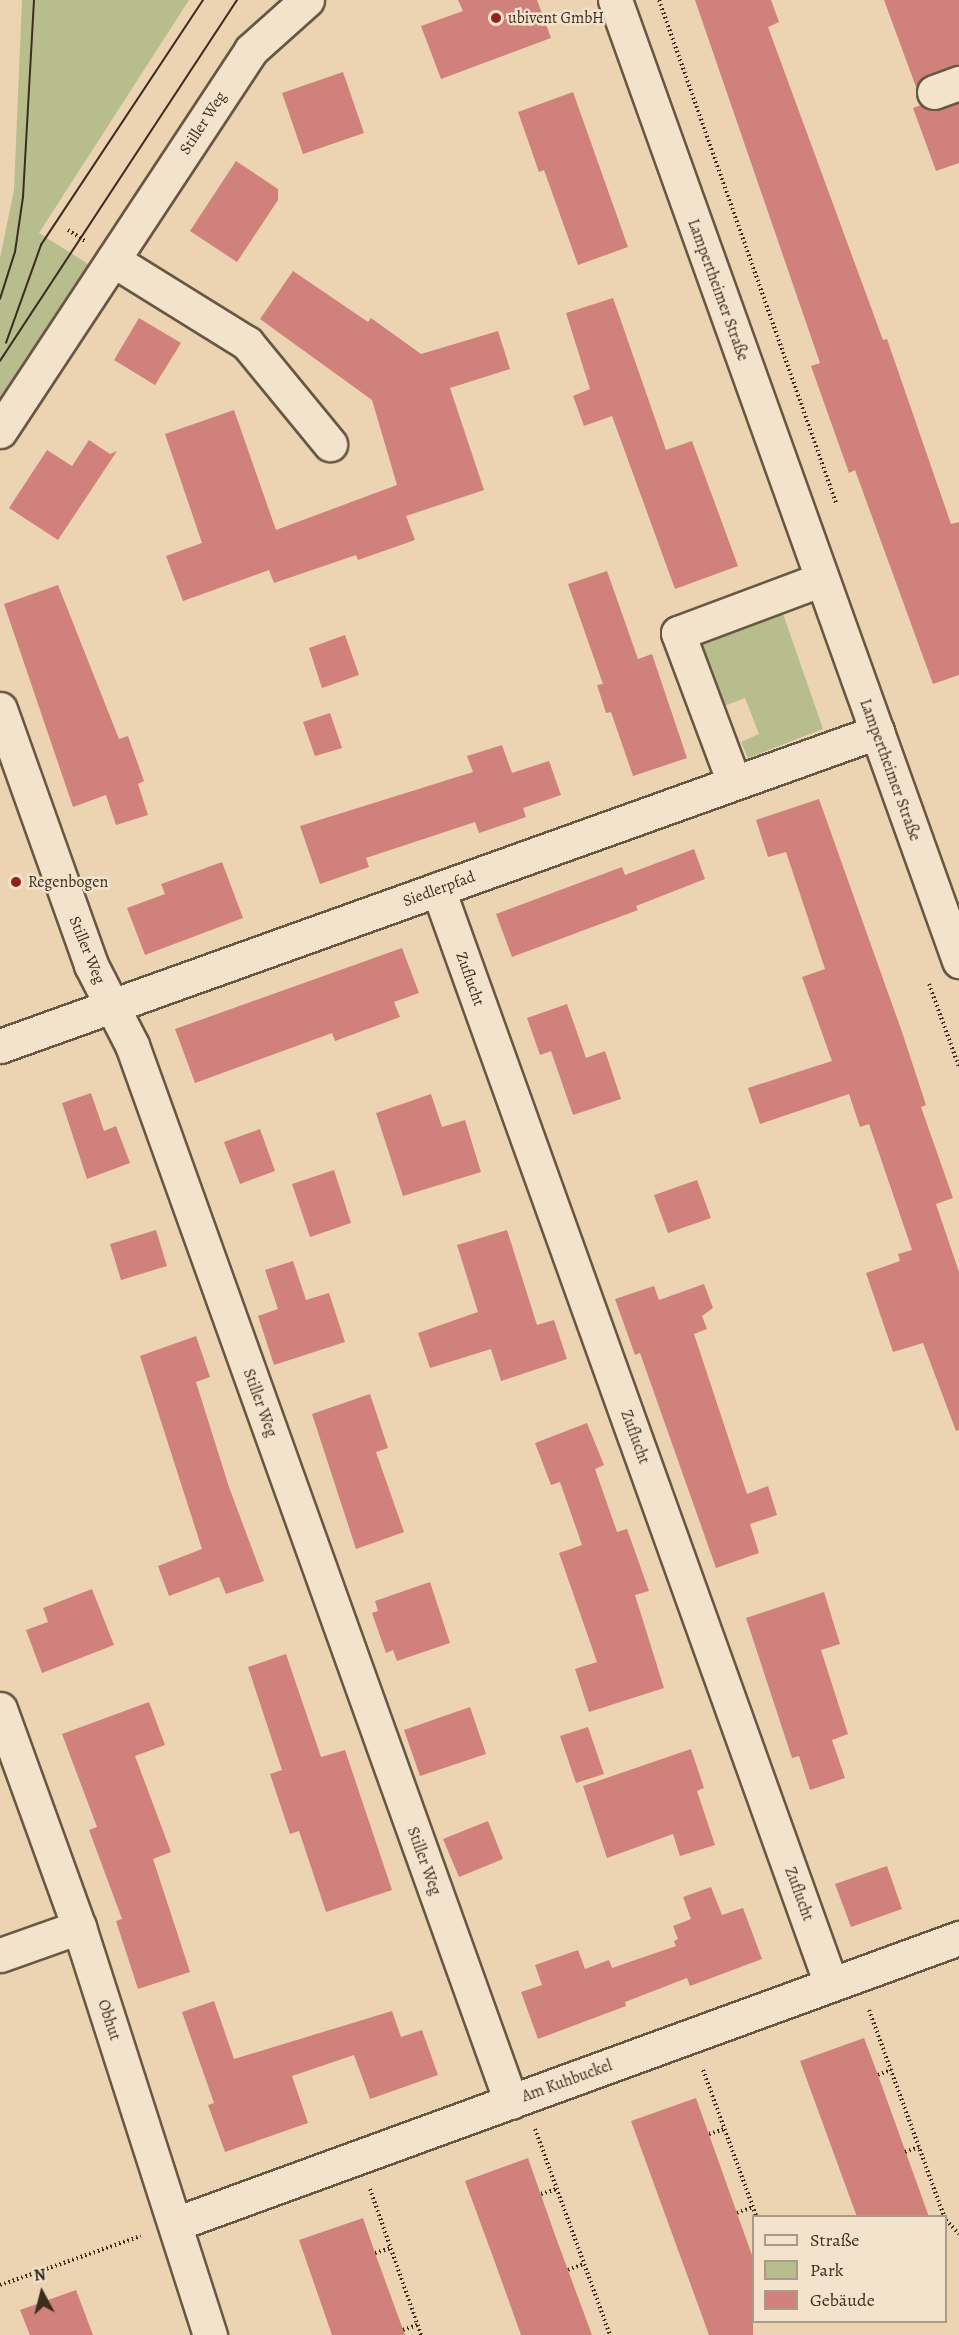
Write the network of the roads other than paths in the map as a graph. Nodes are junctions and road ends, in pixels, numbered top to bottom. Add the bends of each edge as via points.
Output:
1 (308, 0) edge
2 (615, 0) edge
3 (113, 260) junction
4 (0, 431) edge
5 (330, 444) dead end
6 (820, 580) junction
7 (0, 709) edge
8 (877, 732) junction
9 (733, 780) junction
10 (438, 889) junction
11 (956, 944) edge
12 (112, 1005) junction
13 (0, 1046) edge
14 (0, 1709) edge
15 (79, 1927) junction
16 (959, 1938) edge
17 (0, 1955) edge
18 (844, 1979) junction
19 (517, 2099) junction
20 (175, 2224) junction
21 (210, 2335) edge

1 - 3 street, Stiller Weg via 251,50
2 - 6 street, Lampertheimer Straße
3 - 4 street, Stiller Weg
3 - 5 street via 248,344
6 - 8 street, Lampertheimer Straße
6 - 9 street via 678,633
7 - 12 street, Stiller Weg via 91,965
8 - 9 street, Siedlerpfad
8 - 11 street, Lampertheimer Straße
9 - 10 street, Siedlerpfad
10 - 12 street, Siedlerpfad
10 - 18 street, Zuflucht
12 - 13 street, Siedlerpfad
12 - 19 street, Stiller Weg via 132,1045
14 - 15 street, Obhut
15 - 17 street
15 - 20 street, Obhut
16 - 18 street, Am Kuhbuckel
18 - 19 street, Am Kuhbuckel
19 - 20 street, Am Kuhbuckel
20 - 21 street, Obhut

